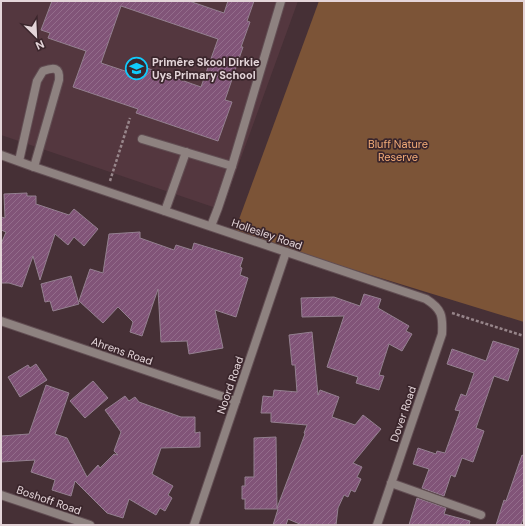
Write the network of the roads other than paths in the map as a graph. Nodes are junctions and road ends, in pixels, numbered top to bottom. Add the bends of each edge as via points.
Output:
1 (281, 1) edge
2 (142, 139) dead end
3 (186, 152) junction
4 (1, 155) edge
5 (19, 161) junction
6 (232, 166) junction
7 (34, 167) junction
8 (165, 211) junction
9 (211, 226) junction
10 (286, 252) junction
11 (438, 309) joint
12 (1, 321) edge
13 (236, 401) junction
14 (391, 483) junction
15 (1, 495) edge
16 (481, 515) dead end
17 (90, 525) edge
18 (194, 525) edge
19 (377, 525) edge

1 - 6 street
2 - 3 street
3 - 6 street
3 - 8 street
4 - 5 street, Hollesley Road
5 - 7 street, Hollesley Road
5 - 7 street via 37,81 43,71 55,68 59,73 59,80
6 - 9 street
7 - 8 street, Hollesley Road
8 - 9 street, Hollesley Road
9 - 10 street, Hollesley Road
10 - 11 street, Hollesley Road via 426,299
10 - 13 street, Noord Road
11 - 14 street, Dover Road via 442,334
12 - 13 street, Ahrens Road
13 - 18 street, Noord Road
14 - 16 street
14 - 19 street, Dover Road
15 - 17 street, Boshoff Road

